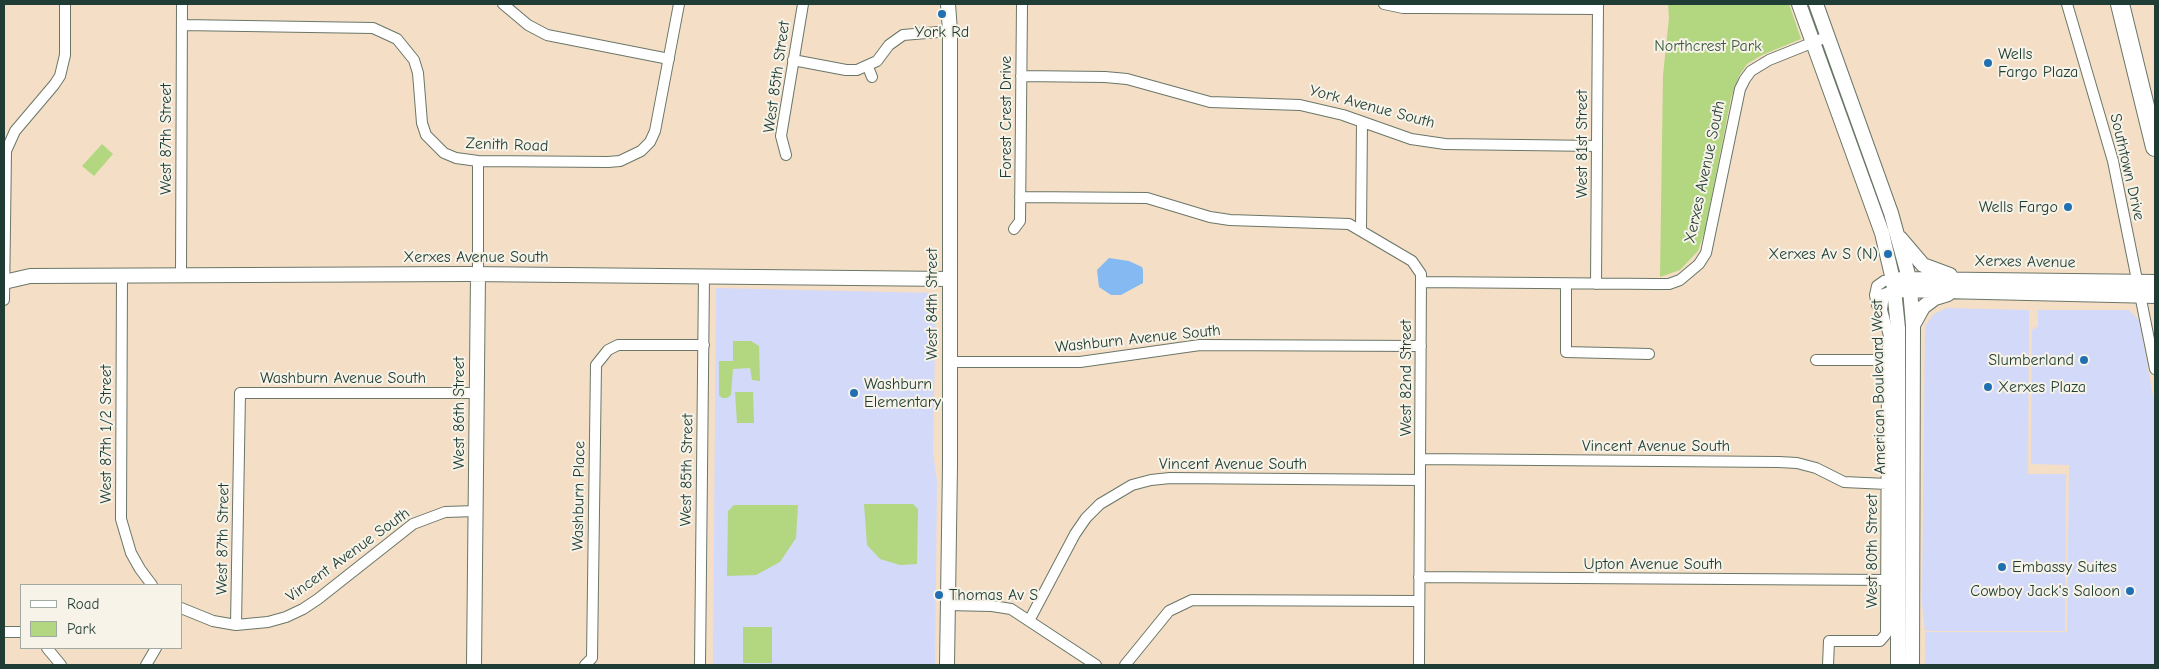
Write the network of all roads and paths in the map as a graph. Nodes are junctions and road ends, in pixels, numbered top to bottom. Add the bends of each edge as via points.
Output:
1 (65, 4) edge
2 (182, 4) edge
3 (503, 4) edge
4 (679, 4) edge
5 (803, 4) edge
6 (948, 4) edge
7 (1022, 4) edge
8 (1384, 4) edge
9 (1799, 4) edge
10 (1816, 4) edge
11 (2067, 4) edge
12 (2120, 4) edge
13 (1598, 6) edge
14 (182, 25) junction
15 (950, 31) junction
16 (1829, 36) junction
17 (1813, 43) junction
18 (669, 59) junction
19 (793, 60) junction
20 (1021, 76) junction
21 (1362, 122) junction
22 (7, 138) edge
23 (1597, 146) junction
24 (2155, 148) edge
25 (786, 155) dead end
26 (478, 161) junction
27 (1020, 197) junction
28 (1014, 229) dead end
29 (1361, 231) junction
30 (1898, 235) junction
31 (478, 274) junction
32 (122, 275) junction
33 (181, 275) junction
34 (704, 276) junction
35 (950, 278) junction
36 (1960, 279) junction
37 (2138, 281) junction
38 (4, 282) edge
39 (1421, 282) junction
40 (1566, 284) junction
41 (1596, 284) junction
42 (1909, 284) junction
43 (1894, 285) junction
44 (2152, 289) edge
45 (1954, 292) junction
46 (4, 300) edge
47 (1913, 325) junction
48 (704, 345) junction
49 (1421, 346) junction
50 (1649, 354) dead end
51 (1816, 360) dead end
52 (1887, 360) junction
53 (949, 362) junction
54 (2155, 369) edge
55 (240, 393) joint
56 (477, 393) junction
57 (1420, 459) junction
58 (1420, 480) junction
59 (1887, 484) junction
60 (476, 511) junction
61 (1419, 577) junction
62 (1887, 580) junction
63 (151, 584) edge
64 (1419, 601) junction
65 (947, 605) junction
66 (182, 608) edge
67 (1030, 621) junction
68 (236, 625) junction
69 (4, 632) edge
70 (20, 632) edge
71 (1905, 647) junction
72 (48, 649) edge
73 (155, 649) edge
74 (61, 665) edge
75 (146, 665) edge
76 (474, 665) edge
77 (585, 665) edge
78 (700, 665) edge
79 (946, 665) edge
80 (1096, 665) edge
81 (1125, 665) edge
82 (1418, 665) edge
83 (1828, 665) edge
84 (1898, 665) edge
85 (1912, 665) edge

1 - 22 street via 65,55 60,76
2 - 14 street, West 87th Street
3 - 18 street via 528,25 547,35
4 - 18 street, Zenith Road
5 - 19 street, West 85th Street
6 - 15 street, West 84th Street
7 - 20 street, Forest Crest Drive
8 - 13 street via 1403,8
9 - 17 street, American Boulevard West
10 - 16 street, American Boulevard West
11 - 37 street, Southtown Drive via 2112,162
12 - 24 highway
13 - 23 street, West 81st Street
14 - 26 street, Zenith Road via 360,26 386,32 397,39 414,60 426,135 444,153
14 - 33 street, West 87th Street
15 - 19 street via 903,35 895,39 870,72
15 - 35 street, West 84th Street
16 - 17 street, Xerxes Avenue South
16 - 30 street, American Boulevard West
17 - 41 street, Xerxes Avenue South via 1759,64 1745,80 1740,90 1709,242 1699,264 1680,280 1669,284
17 - 43 street, American Boulevard West via 1882,233
18 - 26 street, Zenith Road via 655,131 650,142 631,157 608,162
19 - 25 street, West 85th Street via 781,136
20 - 21 street, York Avenue South via 1128,79 1210,102 1300,105
20 - 27 street, Forest Crest Drive
21 - 23 street, York Avenue South via 1411,139 1445,144
21 - 29 street
22 - 38 street
23 - 41 street, West 81st Street
26 - 31 street, West 86th Street
27 - 28 street, Forest Crest Drive via 1020,221
27 - 29 street via 1147,198 1210,217 1349,224
29 - 39 street, West 82nd Street via 1412,261 1417,266
30 - 36 street via 1923,265
30 - 42 street, American Boulevard West
31 - 33 street, Xerxes Avenue South
31 - 34 street, Xerxes Avenue South
31 - 56 street, West 86th Street
32 - 33 street, Xerxes Avenue South
32 - 38 street, Xerxes Avenue South via 30,276
32 - 63 street, West 87th 1/2 Street via 121,519 131,553
34 - 35 street, Xerxes Avenue South
34 - 48 street, West 85th Street
35 - 53 street, West 84th Street
36 - 37 street, Xerxes Avenue
36 - 42 street, Xerxes Avenue
37 - 44 street, Xerxes Avenue
38 - 46 street
39 - 40 street, Xerxes Avenue South
39 - 49 street, West 82nd Street
40 - 41 street, Xerxes Avenue South
40 - 50 street via 1566,352
42 - 43 street, Xerxes Avenue
42 - 45 street
42 - 47 street, American Boulevard West
43 - 52 street, West 80th Street via 1884,281 1877,286 1875,295 1889,336
43 - 71 street, American Boulevard West via 1899,345
44 - 45 street
44 - 54 street
45 - 47 street via 1935,298 1923,307
47 - 71 street, American Boulevard West
48 - 77 street, Washburn Place via 628,344 608,350 595,370 592,658
48 - 78 street, West 85th Street
49 - 53 street, Washburn Avenue South via 1200,345 1080,362
49 - 57 street, West 82nd Street
51 - 52 street
52 - 59 street, West 80th Street
53 - 65 street, West 84th Street
55 - 56 street, Washburn Avenue South
55 - 68 street, West 87th Street
56 - 60 street, West 86th Street
57 - 58 street, West 82nd Street
57 - 59 street, Vincent Avenue South via 1779,462 1816,468 1844,482
58 - 61 street, West 82nd Street
58 - 67 street, Vincent Avenue South via 1170,478 1132,485 1100,504 1086,518
59 - 62 street, West 80th Street
60 - 68 street, Vincent Avenue South via 445,512 413,524 303,609 268,622
60 - 76 street, West 86th Street
61 - 62 street, Upton Avenue South
61 - 64 street, West 82nd Street
62 - 83 street, West 80th Street via 1886,634 1880,641 1829,641
64 - 81 street via 1192,600 1169,611
64 - 82 street, West 82nd Street
65 - 67 street via 1002,606
65 - 79 street, West 84th Street
66 - 68 street, Vincent Avenue South via 213,621
67 - 80 street
69 - 70 street
71 - 84 street, American Boulevard West
71 - 85 street, American Boulevard West
72 - 74 street
73 - 75 street

